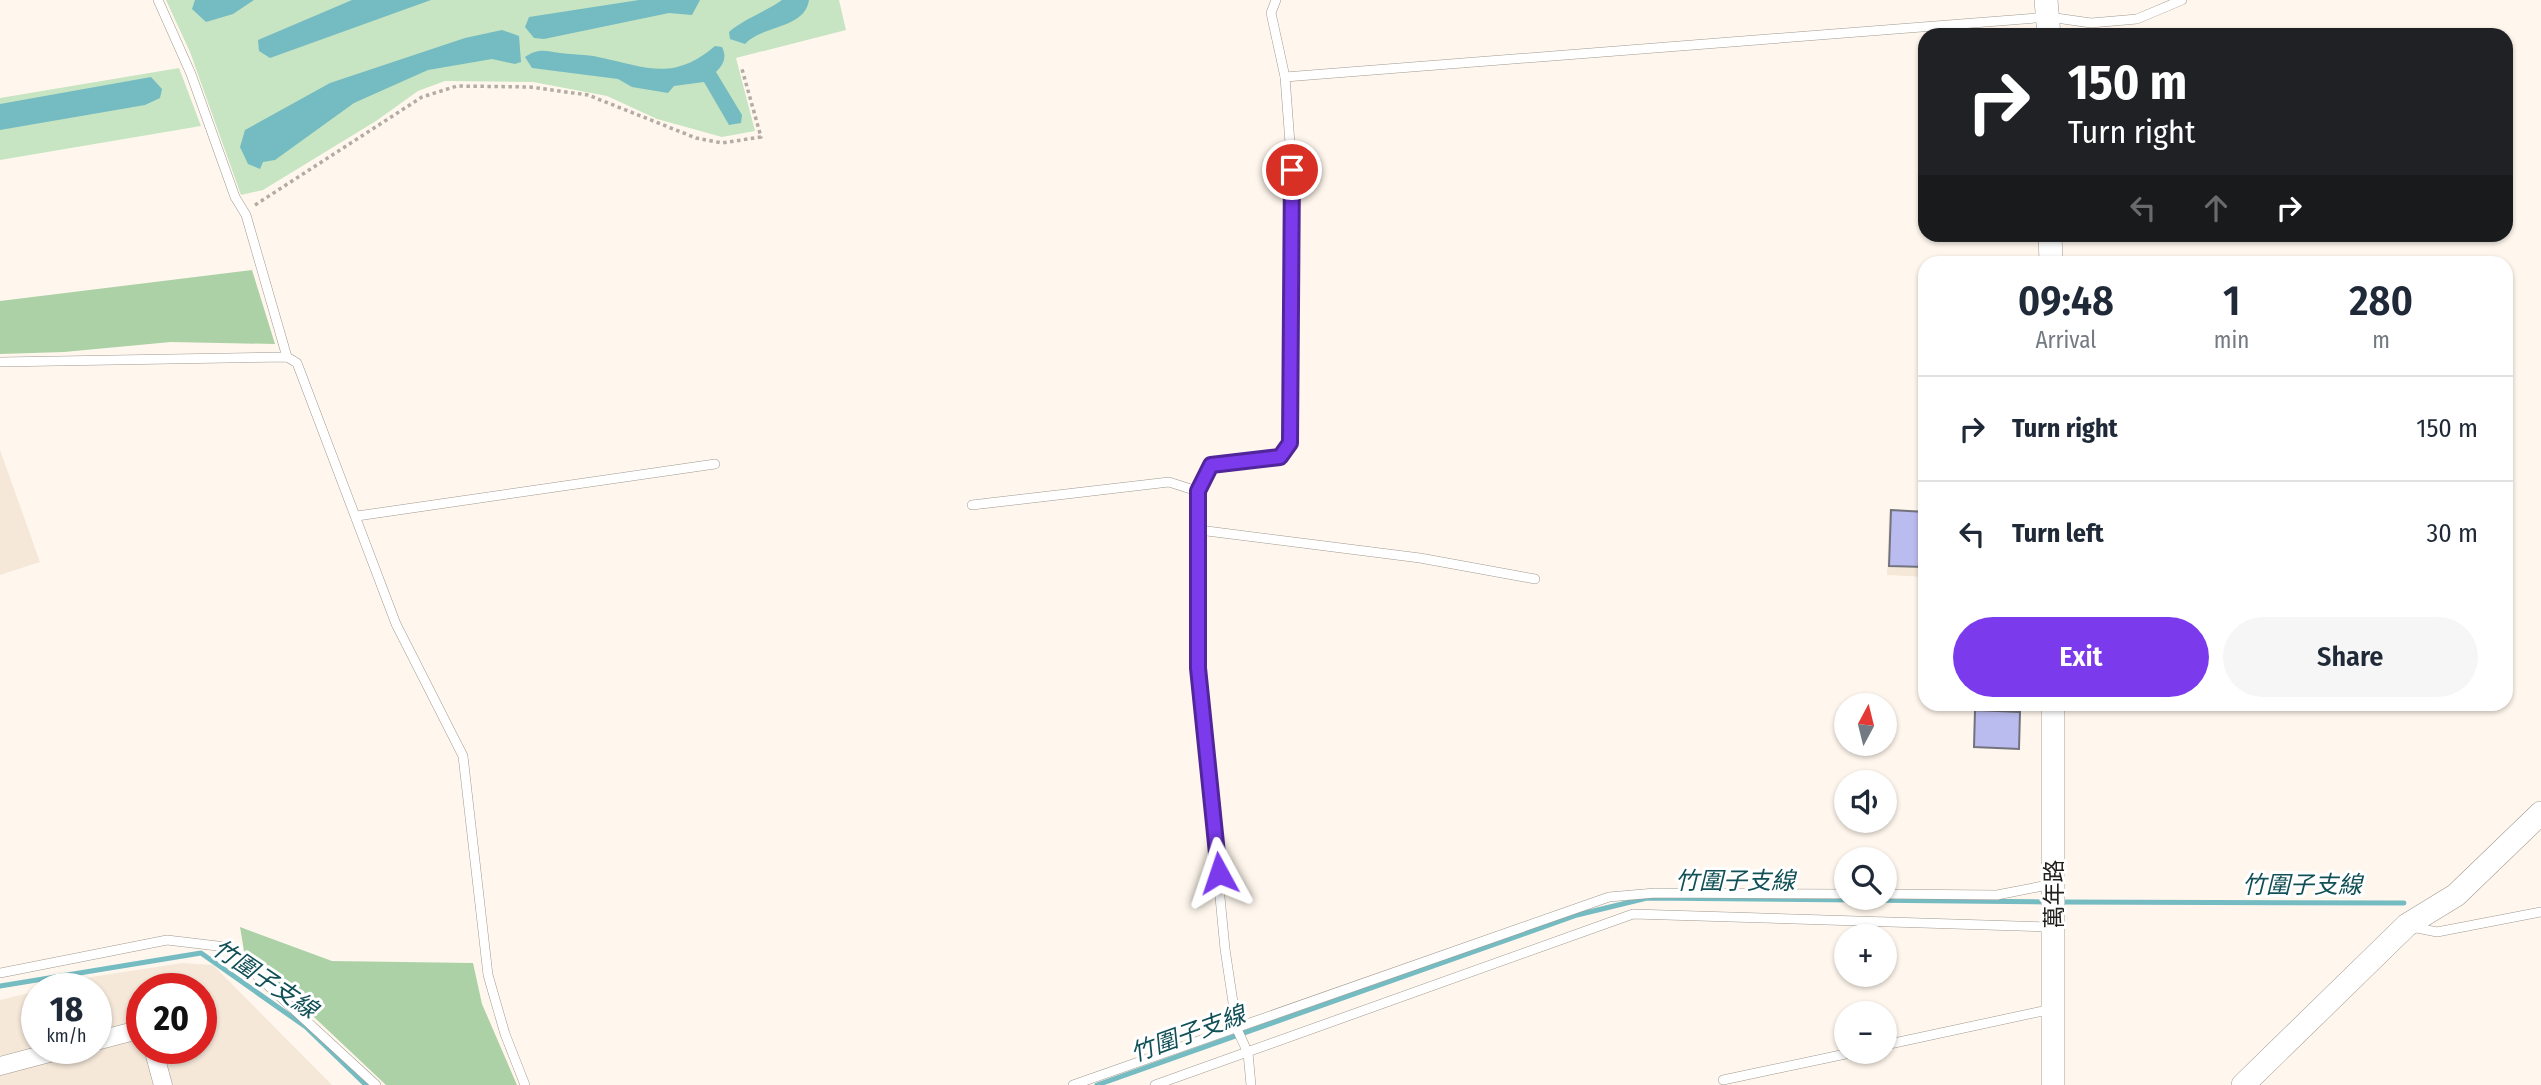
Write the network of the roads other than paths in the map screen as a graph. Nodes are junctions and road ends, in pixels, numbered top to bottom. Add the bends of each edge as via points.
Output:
1 (158, 0) edge
2 (1276, 0) edge
3 (2182, 0) edge
4 (2048, 17) edge
5 (1285, 77) junction
6 (287, 357) junction
7 (0, 362) edge
8 (715, 464) dead end
9 (1198, 491) junction
10 (972, 505) dead end
11 (357, 516) junction
12 (1199, 530) junction
13 (1535, 579) dead end
14 (2053, 711) edge
15 (2541, 813) edge
16 (2054, 884) junction
17 (1834, 894) edge
18 (1897, 894) edge
19 (2541, 912) edge
20 (2407, 925) junction
21 (2055, 927) junction
22 (0, 973) edge
23 (2053, 1009) junction
24 (1237, 1029) junction
25 (1897, 1042) edge
26 (1248, 1053) junction
27 (1834, 1056) edge
28 (21, 1060) edge
29 (157, 1064) edge
30 (0, 1066) edge
31 (1723, 1080) dead end
32 (163, 1085) edge
33 (376, 1085) edge
34 (526, 1085) edge
35 (1073, 1085) edge
36 (1155, 1085) edge
37 (1251, 1085) edge
38 (2053, 1085) edge
39 (2243, 1085) edge

1 - 6 lane via 244,212
2 - 5 lane via 1271,13
3 - 4 lane via 2137,19 2091,23
4 - 5 lane
5 - 9 lane via 1292,170 1290,443 1280,457 1211,465
6 - 7 lane
6 - 11 lane via 297,363
8 - 11 lane
9 - 10 lane via 1169,482
9 - 12 lane
11 - 34 lane via 396,624 463,756 488,975
12 - 13 lane via 1420,558
12 - 24 lane via 1198,668
14 - 16 street, 萬年路
15 - 20 street via 2456,895
16 - 18 lane via 1997,895
16 - 21 street, 萬年路
17 - 24 lane via 1609,897
19 - 20 lane via 2437,932
20 - 39 street
21 - 23 street, 萬年路
21 - 26 lane via 1633,914
22 - 33 lane via 167,940 226,947
23 - 25 lane
23 - 38 street, 萬年路
24 - 26 lane
24 - 35 lane
26 - 36 lane
26 - 37 lane
27 - 31 lane
28 - 30 street
29 - 32 street

